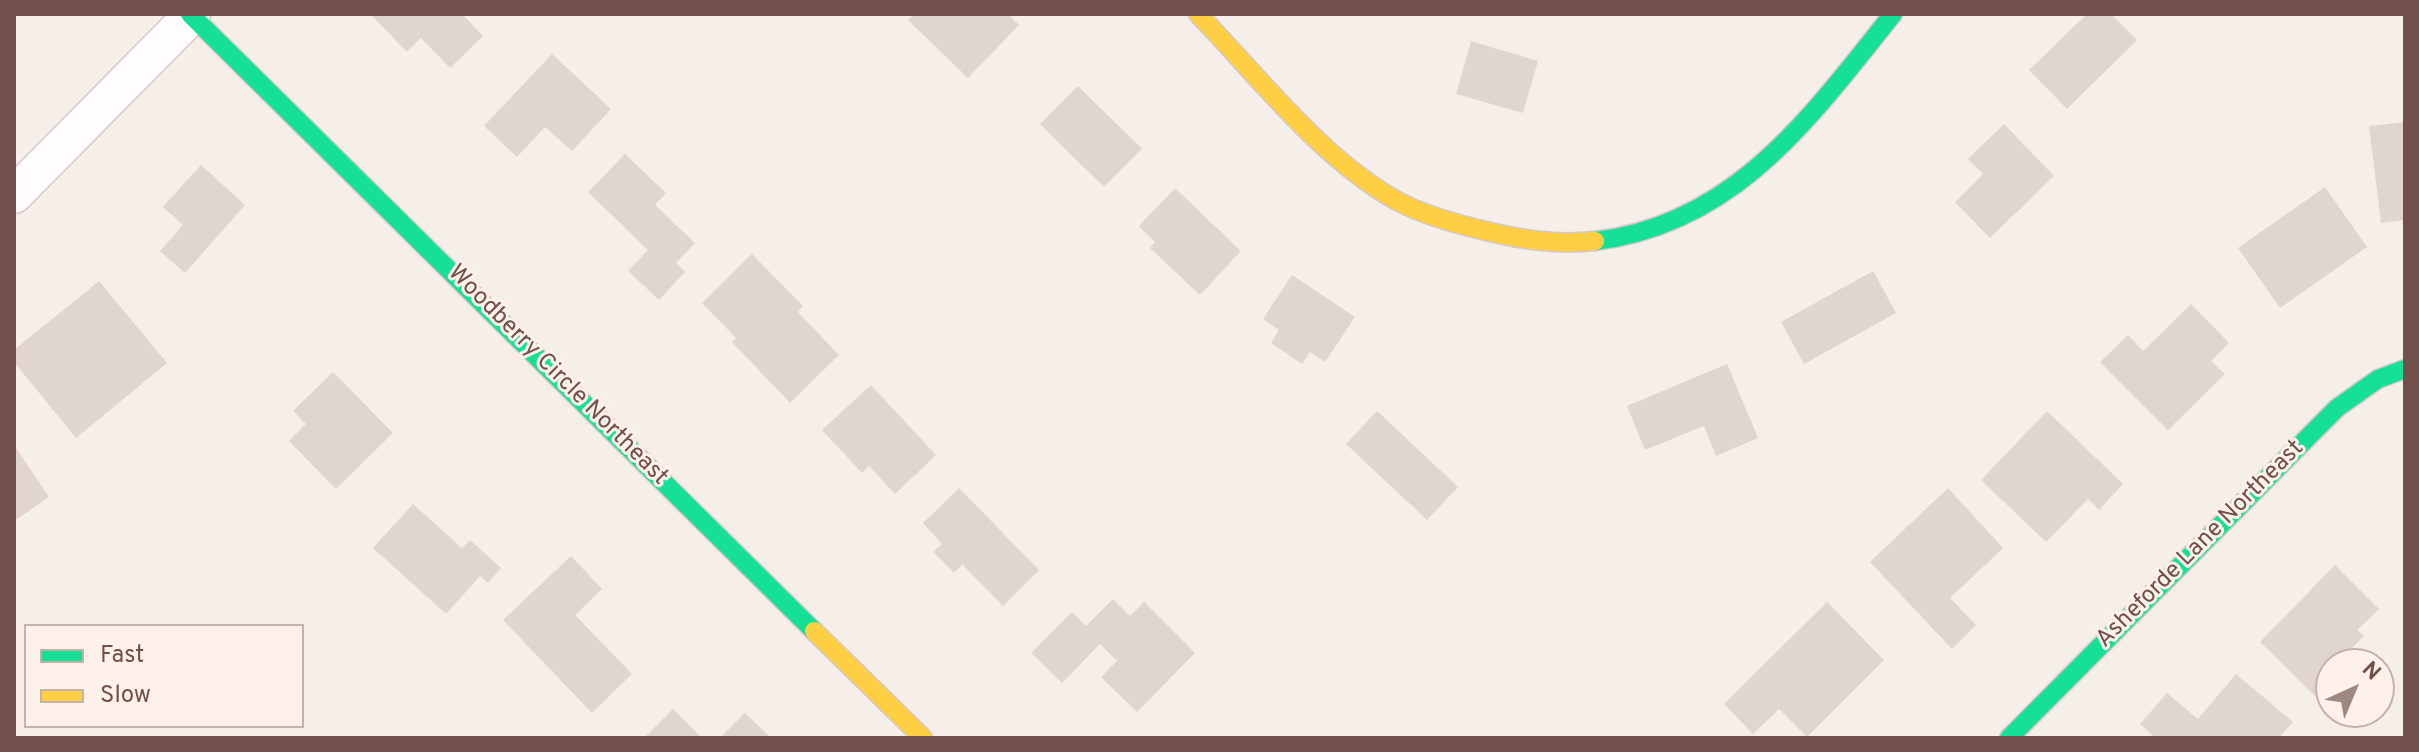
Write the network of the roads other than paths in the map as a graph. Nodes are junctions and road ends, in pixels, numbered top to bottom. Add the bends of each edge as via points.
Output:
1 (1198, 14) edge
2 (1893, 14) edge
3 (191, 15) edge
4 (14, 195) edge
5 (2405, 369) edge
6 (923, 738) edge
7 (2009, 738) edge

1 - 2 street via 1335,155 1393,199 1460,225 1562,244 1649,231 1730,192 1801,128
3 - 4 street
3 - 6 street, Woodberry Circle Northeast
5 - 7 street, Asheforde Lane Northeast via 2378,379 2337,408

